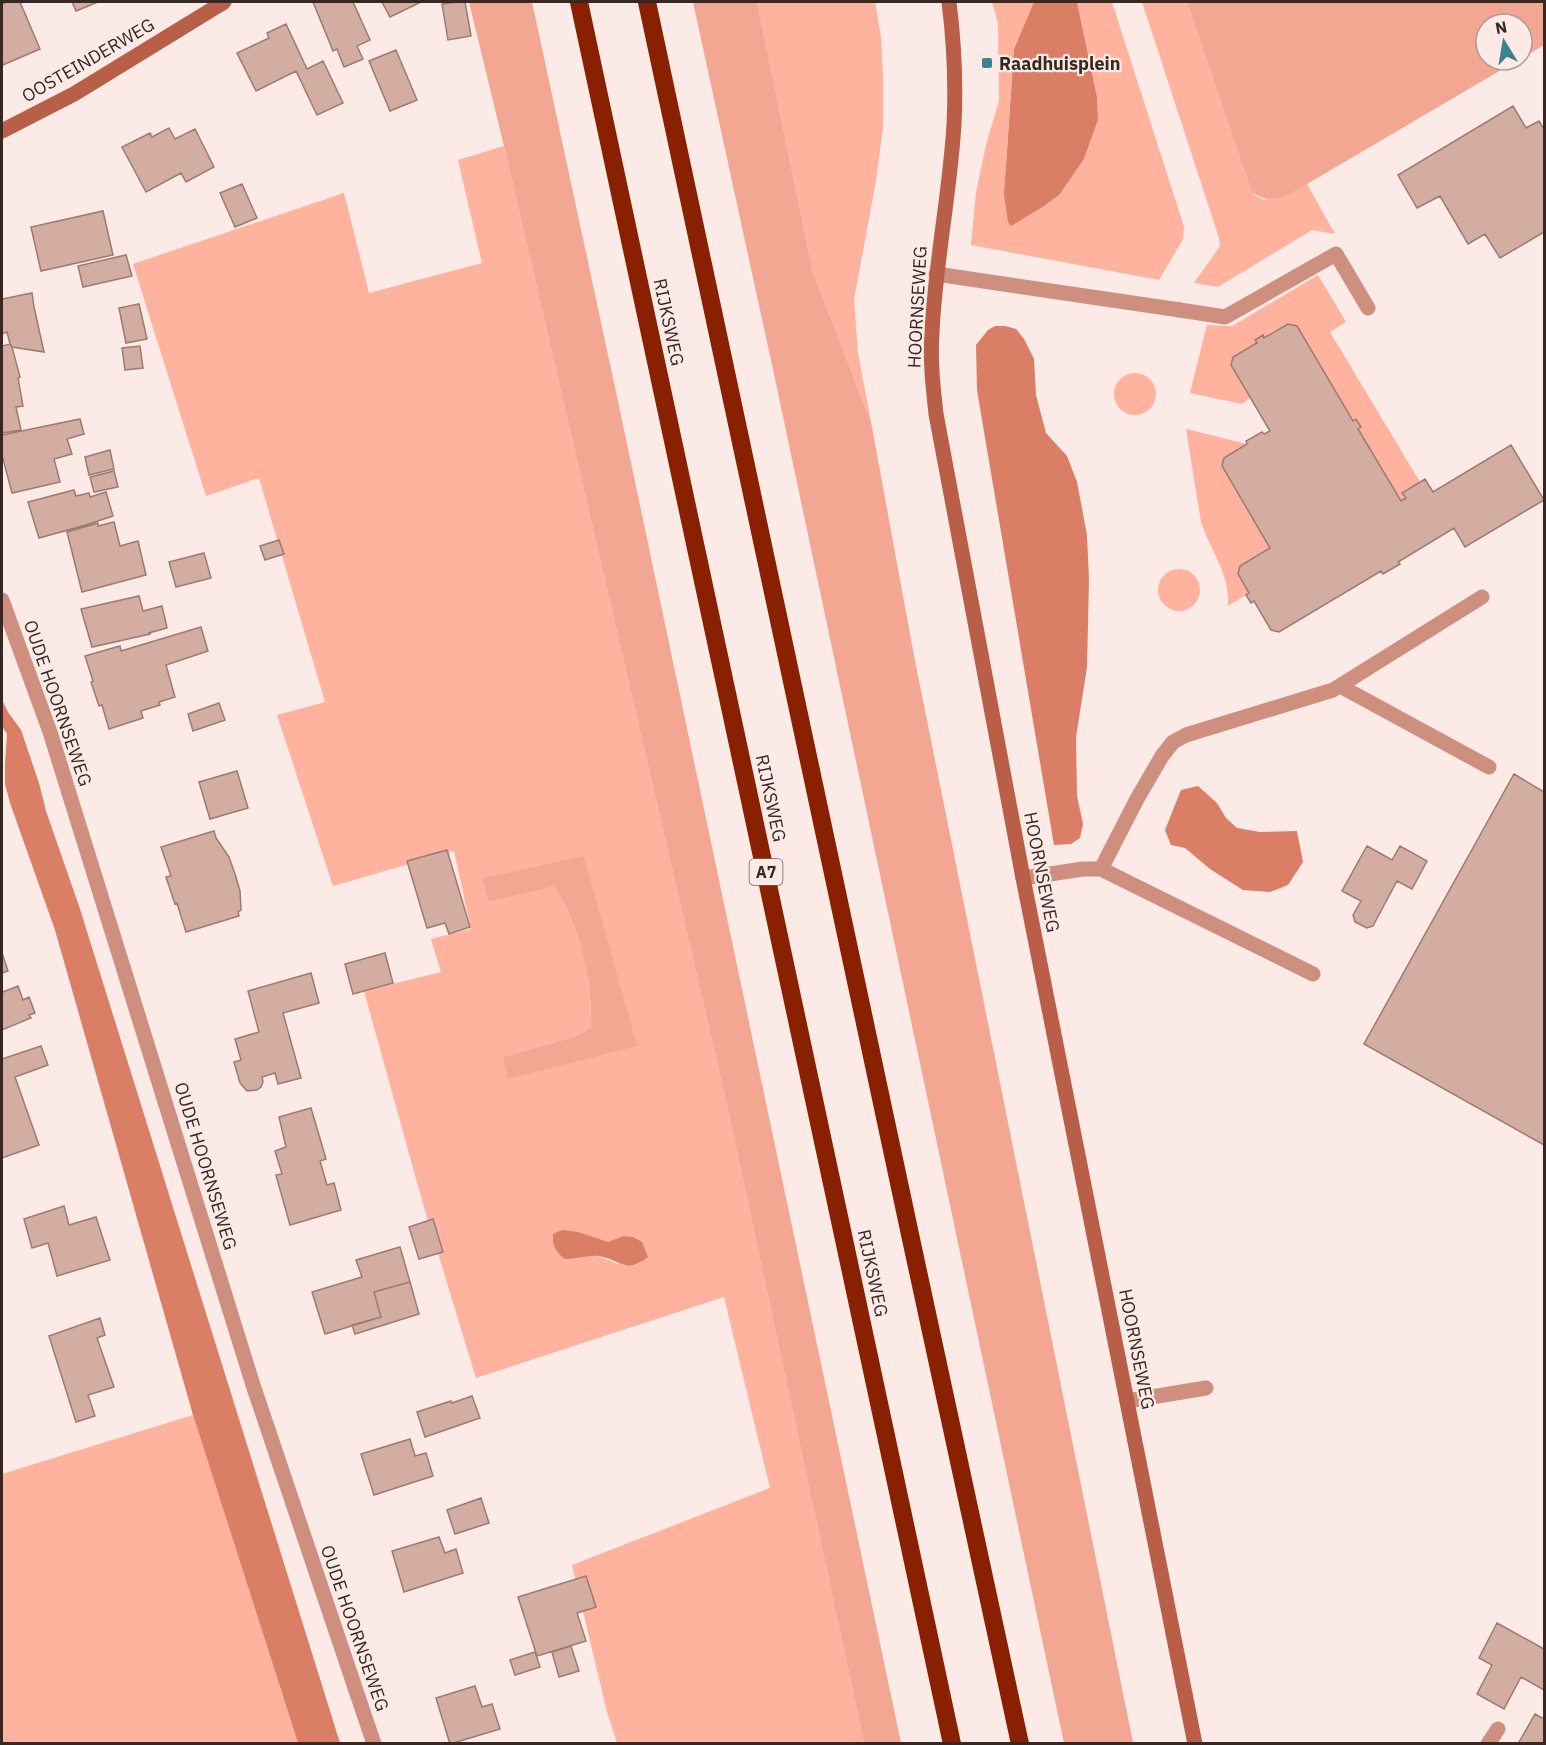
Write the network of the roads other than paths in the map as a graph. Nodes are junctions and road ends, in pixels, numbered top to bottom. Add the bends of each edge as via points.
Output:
1 (224, 2) edge
2 (579, 2) edge
3 (647, 2) edge
4 (949, 2) edge
5 (2, 131) edge
6 (936, 274) junction
7 (1368, 308) dead end
8 (1482, 597) dead end
9 (2, 600) edge
10 (1340, 686) junction
11 (1489, 767) dead end
12 (1101, 869) junction
13 (1023, 878) junction
14 (1313, 974) dead end
15 (1206, 1388) dead end
16 (1127, 1401) junction
17 (1498, 1729) dead end
18 (374, 1743) edge
19 (952, 1743) edge
20 (1020, 1743) edge
21 (1195, 1743) edge
22 (1488, 1743) edge

1 - 5 street, OOSTEINDERWEG via 74,94
2 - 19 highway, RIJKSWEG / A7
3 - 20 highway
4 - 6 street, HOORNSEWEG via 954,125
6 - 7 street via 1225,317 1336,254
6 - 13 street, HOORNSEWEG via 932,378 936,414
8 - 10 street
9 - 18 street, OUDE HOORNSEWEG via 50,732 253,1385
10 - 11 street
10 - 12 street via 1173,742 1137,799
12 - 13 street
12 - 14 street
13 - 16 street, HOORNSEWEG
15 - 16 street
16 - 21 street, HOORNSEWEG
17 - 22 street

